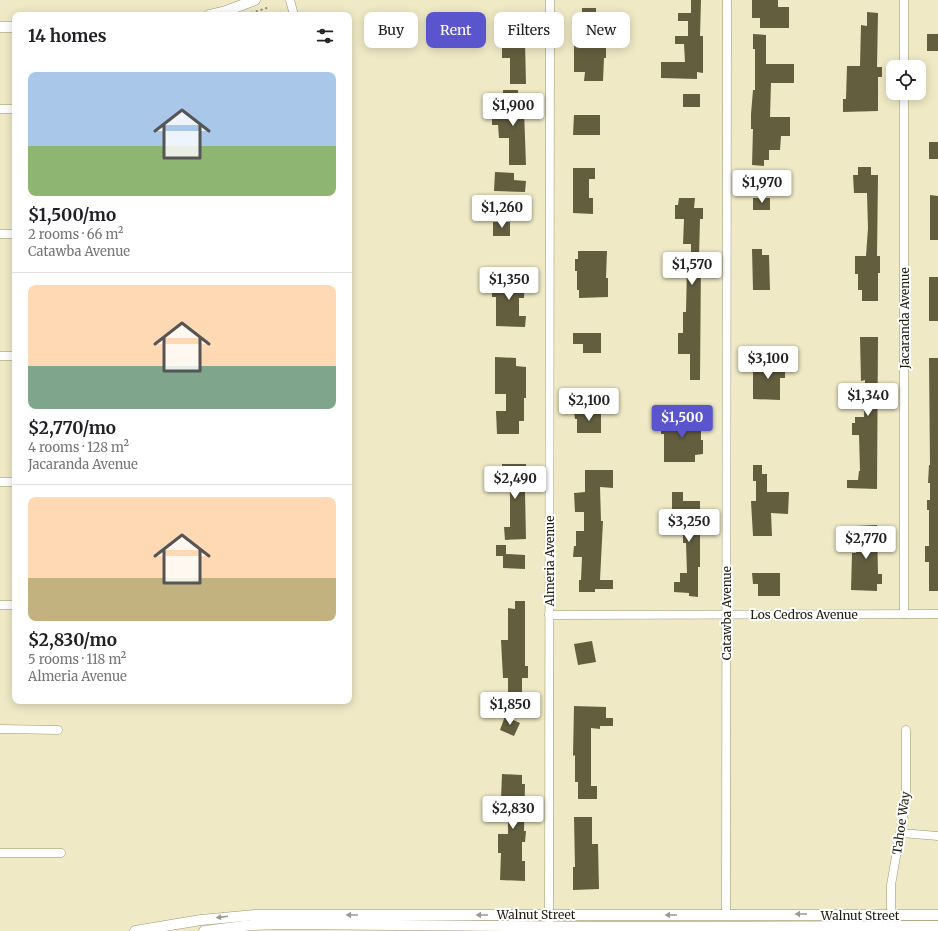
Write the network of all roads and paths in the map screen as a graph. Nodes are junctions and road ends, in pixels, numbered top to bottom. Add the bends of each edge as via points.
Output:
1 (255, 0) edge
2 (290, 0) edge
3 (550, 0) edge
4 (727, 0) edge
5 (904, 0) edge
6 (270, 7) dead end
7 (222, 12) edge
8 (255, 12) edge
9 (293, 12) edge
10 (0, 27) edge
11 (12, 27) edge
12 (904, 60) edge
13 (904, 100) edge
14 (0, 109) edge
15 (12, 109) edge
16 (0, 234) edge
17 (12, 234) edge
18 (0, 356) edge
19 (12, 356) edge
20 (0, 482) edge
21 (12, 482) edge
22 (0, 605) edge
23 (12, 605) edge
24 (726, 614) junction
25 (904, 614) junction
26 (938, 614) edge
27 (549, 615) junction
28 (0, 729) edge
29 (58, 730) dead end
30 (906, 730) dead end
31 (901, 833) junction
32 (938, 836) edge
33 (0, 853) edge
34 (61, 853) dead end
35 (549, 914) junction
36 (726, 915) junction
37 (891, 915) junction
38 (938, 915) edge
39 (938, 926) edge
40 (549, 928) edge
41 (890, 928) edge
42 (135, 931) edge
43 (204, 931) edge

1 - 7 street
2 - 9 street
3 - 27 street, Almeria Avenue
4 - 24 street, Catawba Avenue
5 - 12 street
6 - 8 path
10 - 11 street
13 - 25 street, Jacaranda Avenue
14 - 15 street
16 - 17 street
18 - 19 street
20 - 21 street
22 - 23 street
24 - 25 street, Los Cedros Avenue
24 - 27 street, Los Cedros Avenue
24 - 36 street, Catawba Avenue
25 - 26 street, Los Cedros Avenue
27 - 35 street, Almeria Avenue
28 - 29 street
30 - 31 street, Tahoe Way via 906,799
31 - 32 street
31 - 37 street, Tahoe Way via 891,885
33 - 34 street
36 -> 35 street, Walnut Street
35 - 40 street, Almeria Avenue
35 -> 42 street, Walnut Street via 255,915 201,920
37 -> 36 street, Walnut Street
37 - 38 street, Walnut Street
39 - 41 street, Walnut Street
40 - 41 street, Walnut Street
40 - 43 street, Walnut Street via 275,924

